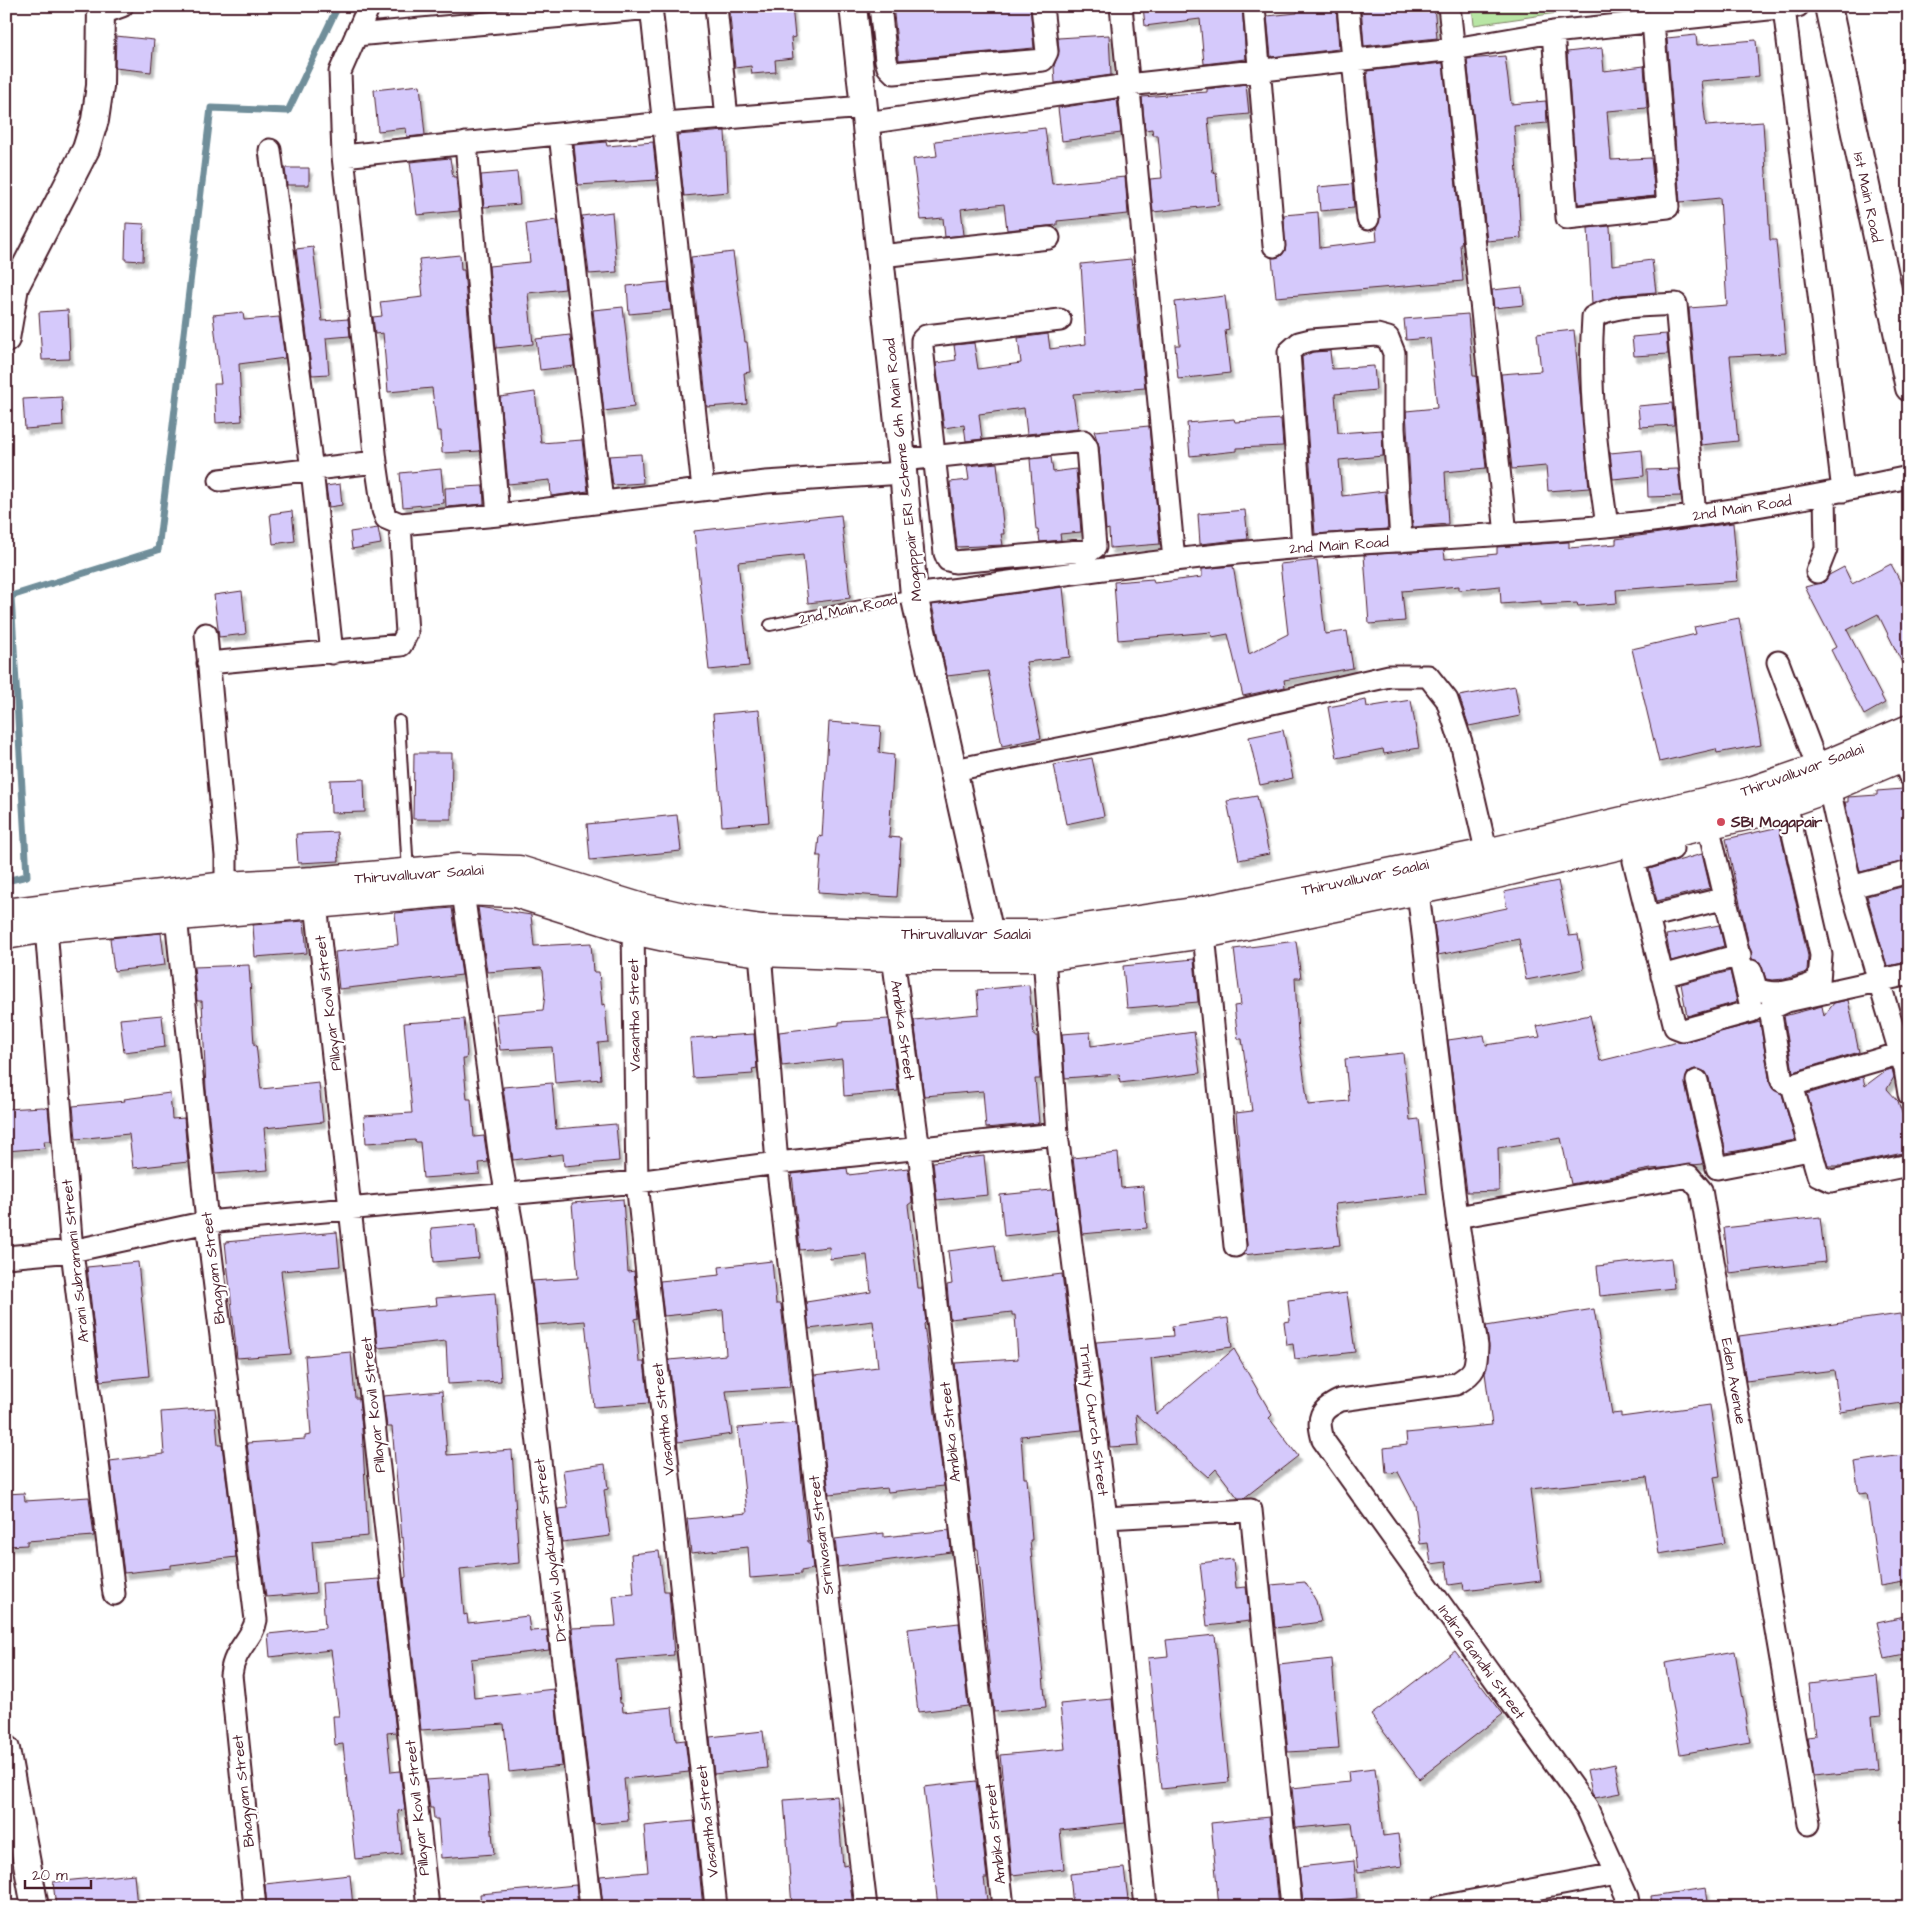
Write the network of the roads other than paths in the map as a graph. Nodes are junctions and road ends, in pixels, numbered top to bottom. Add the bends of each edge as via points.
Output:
1 (369, 6) edge
2 (716, 6) edge
3 (854, 6) edge
4 (880, 6) edge
5 (1042, 6) edge
6 (1121, 6) edge
7 (1254, 6) edge
8 (1348, 6) edge
9 (1449, 6) edge
10 (1828, 6) edge
11 (651, 7) edge
12 (1791, 7) edge
13 (108, 9) edge
14 (1653, 21) junction
15 (1553, 32) junction
16 (356, 35) junction
17 (1454, 48) junction
18 (1352, 61) junction
19 (1259, 72) junction
20 (1128, 85) junction
21 (865, 115) junction
22 (727, 119) junction
23 (665, 123) junction
24 (560, 134) junction
25 (466, 143) junction
26 (270, 150) dead end
27 (343, 156) junction
28 (1368, 219) dead end
29 (1049, 238) dead end
30 (1274, 246) dead end
31 (880, 256) junction
32 (1060, 320) dead end
33 (1902, 322) edge
34 (6, 339) edge
35 (1909, 388) edge
36 (935, 457) junction
37 (376, 462) junction
38 (903, 467) junction
39 (312, 470) junction
40 (1909, 476) edge
41 (220, 480) dead end
42 (703, 489) junction
43 (1834, 492) junction
44 (602, 502) junction
45 (498, 515) junction
46 (1695, 516) junction
47 (400, 524) junction
48 (1606, 526) junction
49 (1506, 534) junction
50 (1401, 542) junction
51 (1303, 547) junction
52 (1174, 560) junction
53 (1817, 572) dead end
54 (914, 595) junction
55 (770, 625) dead end
56 (206, 634) dead end
57 (332, 653) junction
58 (1778, 662) dead end
59 (208, 663) junction
60 (399, 721) dead end
61 (1909, 729) edge
62 (1907, 762) edge
63 (954, 770) junction
64 (1824, 778) junction
65 (1786, 803) junction
66 (1713, 824) junction
67 (1669, 834) junction
68 (1622, 844) junction
69 (1489, 864) junction
70 (408, 872) junction
71 (1909, 872) edge
72 (1417, 878) junction
73 (461, 879) junction
74 (226, 886) junction
75 (1851, 887) junction
76 (1726, 898) junction
77 (316, 904) junction
78 (6, 913) edge
79 (176, 916) junction
80 (1648, 918) junction
81 (46, 928) junction
82 (633, 930) junction
83 (1204, 934) junction
84 (6, 935) edge
85 (993, 945) junction
86 (1043, 945) junction
87 (760, 952) junction
88 (1740, 956) junction
89 (893, 958) junction
90 (1909, 974) edge
91 (1662, 976) junction
92 (1878, 981) junction
93 (1665, 1037) dead end
94 (1904, 1064) edge
95 (1697, 1080) dead end
96 (1792, 1085) junction
97 (1909, 1094) edge
98 (1058, 1134) junction
99 (919, 1150) junction
100 (1799, 1152) dead end
101 (777, 1163) junction
102 (1909, 1165) edge
103 (1717, 1168) junction
104 (1689, 1176) junction
105 (637, 1182) junction
106 (506, 1193) junction
107 (351, 1207) junction
108 (1457, 1218) junction
109 (207, 1222) junction
110 (1235, 1246) dead end
111 (72, 1250) junction
112 (6, 1257) edge
113 (1106, 1518) junction
114 (114, 1594) dead end
115 (6, 1749) edge
116 (1809, 1824) dead end
117 (1616, 1874) junction
118 (35, 1907) edge
119 (255, 1907) edge
120 (428, 1907) edge
121 (591, 1907) edge
122 (716, 1907) edge
123 (866, 1907) edge
124 (1003, 1907) edge
125 (1146, 1907) edge
126 (1291, 1907) edge
127 (1440, 1907) edge
128 (1629, 1907) edge

1 - 16 street
2 - 22 street
3 - 21 street, Mogappair ERI Scheme 6th Main Road
4 - 5 street via 886,60 894,73 1043,60 1047,52
6 - 20 street
7 - 19 street
8 - 18 street
9 - 17 street
10 - 33 street, 1st Main Road
11 - 16 street
11 - 23 street
12 - 14 street
12 - 43 street
13 - 34 street via 95,120 86,149 15,287
14 - 15 street
14 - 15 street via 1668,207 1567,218
15 - 17 street
16 - 27 street via 340,72
17 - 18 street
17 - 49 street
18 - 19 street
18 - 28 street
19 - 20 street
19 - 30 street
20 - 21 street
20 - 52 street
21 - 22 street
21 - 31 street, Mogappair ERI Scheme 6th Main Road
22 - 23 street
23 - 24 street
23 - 42 street
24 - 25 street
24 - 44 street
25 - 27 street
25 - 45 street
26 - 39 street
27 - 37 street
29 - 31 street
31 - 38 street, Mogappair ERI Scheme 6th Main Road
32 - 36 street via 926,336 922,340
33 - 35 street, 1st Main Road
36 - 36 street via 1083,441 1087,447 1095,547 1091,550 948,560
36 - 38 street
37 - 39 street
37 - 47 street via 386,518
38 - 42 street
38 - 54 street, Mogappair ERI Scheme 6th Main Road
39 - 41 street
39 - 57 street
40 - 43 street, 2nd Main Road
42 - 44 street
43 - 46 street, 2nd Main Road
43 - 53 street via 1826,550
44 - 45 street
45 - 47 street
46 - 48 street, 2nd Main Road
46 - 48 street via 1676,304 1624,308 1604,311 1593,317 1593,426
47 - 57 street via 405,640 397,647
48 - 49 street, 2nd Main Road
49 - 50 street, 2nd Main Road
50 - 51 street, 2nd Main Road
50 - 51 street via 1394,428 1394,353 1388,338 1377,334 1311,340 1299,343 1290,352
51 - 52 street, 2nd Main Road
52 - 54 street, 2nd Main Road
54 - 55 lane, 2nd Main Road
54 - 63 street, Mogappair ERI Scheme 6th Main Road
56 - 59 street
57 - 59 street
58 - 64 street
59 - 74 street
60 - 70 lane
61 - 64 main road, Thiruvalluvar Saalai
62 - 64 main road, Thiruvalluvar Saalai
63 - 69 street via 1178,725 1389,676 1428,676 1447,700 1461,742
63 - 85 street, Mogappair ERI Scheme 6th Main Road
64 - 65 main road, Thiruvalluvar Saalai
64 - 69 main road, Thiruvalluvar Saalai via 1751,791
64 - 75 street
65 - 66 main road, Thiruvalluvar Saalai
65 - 66 street via 1821,955 1819,982 1797,990 1764,994 1756,988
66 - 67 main road, Thiruvalluvar Saalai
66 - 76 street
67 - 68 main road, Thiruvalluvar Saalai
67 - 80 street via 1672,849 1634,862
68 - 69 main road, Thiruvalluvar Saalai
68 - 93 street
69 - 72 main road, Thiruvalluvar Saalai
70 - 73 main road, Thiruvalluvar Saalai
70 - 74 main road, Thiruvalluvar Saalai
71 - 75 street
72 - 83 main road, Thiruvalluvar Saalai
72 - 86 main road, Thiruvalluvar Saalai via 1200,911
72 - 108 street
73 - 77 main road, Thiruvalluvar Saalai
73 - 82 main road, Thiruvalluvar Saalai
73 - 85 main road, Thiruvalluvar Saalai via 519,870 639,907 692,919 762,929 893,934
73 - 106 street, Dr.Selvi Jayakumar Street
74 - 78 main road, Thiruvalluvar Saalai
75 - 92 street
76 - 80 street
76 - 88 street
77 - 79 main road, Thiruvalluvar Saalai
77 - 107 street, Pillayar Kovil Street
79 - 81 main road, Thiruvalluvar Saalai
79 - 109 street, Bhagyam Street
80 - 91 street
81 - 84 main road, Thiruvalluvar Saalai
81 - 111 street, Arani Subramani Street
82 - 87 main road, Thiruvalluvar Saalai
82 - 105 street, Vasantha Street
83 - 86 main road, Thiruvalluvar Saalai
83 - 110 street
85 - 86 main road, Thiruvalluvar Saalai
85 - 89 main road, Thiruvalluvar Saalai
86 - 98 street, Trinity Church Street
87 - 89 main road, Thiruvalluvar Saalai
87 - 101 street, Srinivasan Street
88 - 91 street
88 - 91 street via 1752,1011 1684,1030 1675,1027
89 - 99 street, Ambika Street
90 - 92 street
92 - 94 street
92 - 96 street via 1787,1000 1770,1009 1782,1081
94 - 96 street
94 - 97 street
95 - 103 street
96 - 102 street via 1818,1175 1823,1180 1830,1182
98 - 99 street
98 - 113 street, Trinity Church Street
99 - 101 street
99 - 124 street, Ambika Street
100 - 103 street
101 - 105 street
101 - 123 street, Srinivasan Street
103 - 104 street
104 - 108 street
104 - 116 street, Eden Avenue via 1701,1190
105 - 106 street
105 - 122 street, Vasantha Street
106 - 107 street
106 - 121 street, Dr.Selvi Jayakumar Street via 515,1242
107 - 109 street
107 - 120 street, Pillayar Kovil Street
108 - 117 street, Indira Gandhi Street via 1477,1346 1476,1367 1456,1384 1341,1400 1321,1413 1319,1425 1323,1440 1587,1808
109 - 111 street
109 - 119 street, Bhagyam Street via 256,1620 232,1662 231,1675
111 - 112 street
111 - 114 street, Arani Subramani Street
113 - 125 street, Trinity Church Street
113 - 126 street via 1251,1510
115 - 118 street
117 - 127 street
117 - 128 street, Indira Gandhi Street

